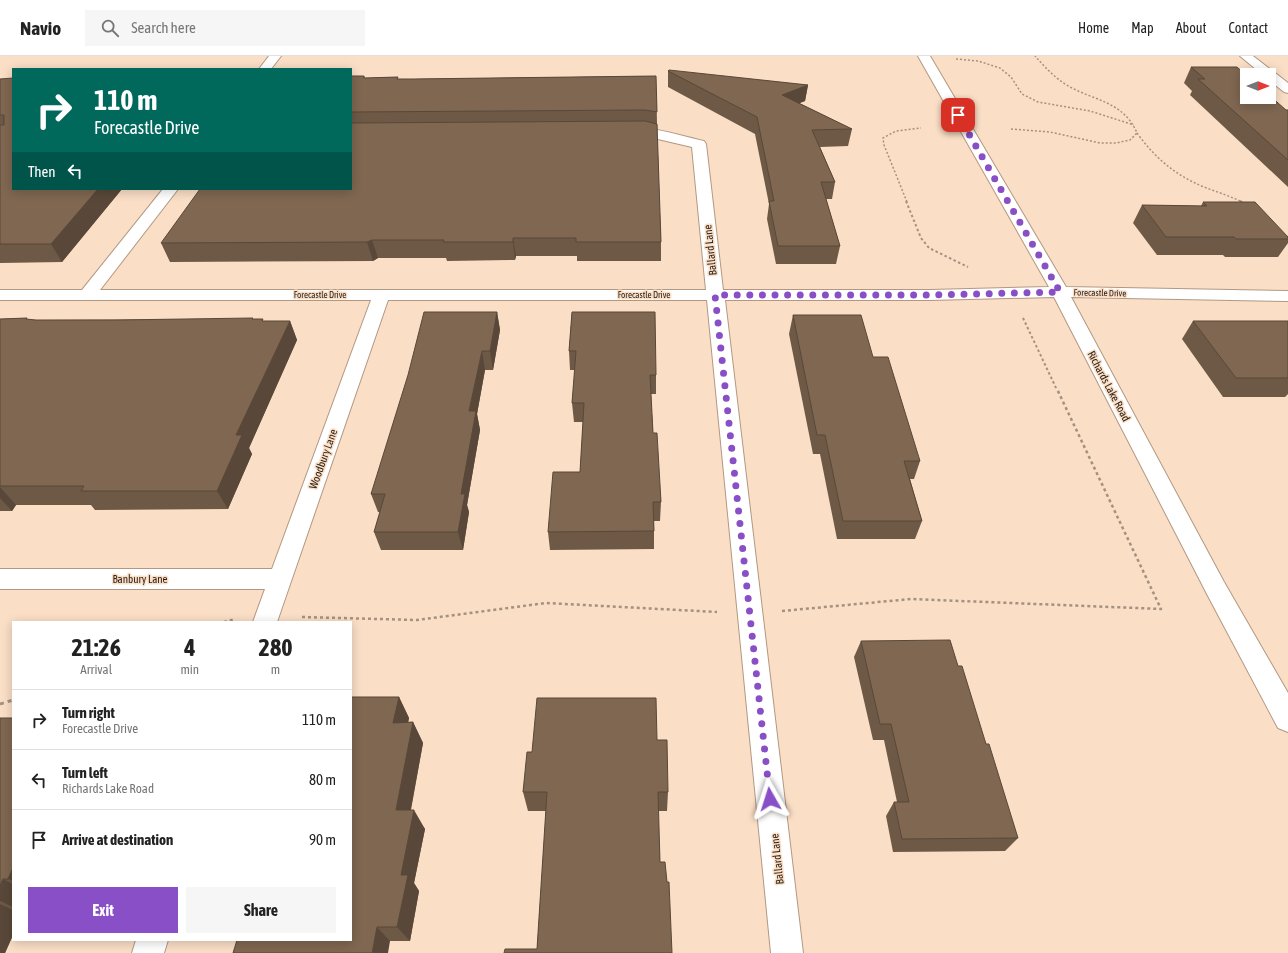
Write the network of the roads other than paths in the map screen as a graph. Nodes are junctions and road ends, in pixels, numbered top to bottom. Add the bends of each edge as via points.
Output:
1 (275, 56) edge
2 (1246, 56) edge
3 (925, 58) edge
4 (266, 68) edge
5 (1288, 89) edge
6 (613, 132) edge
7 (170, 190) edge
8 (1060, 292) junction
9 (0, 295) edge
10 (87, 295) junction
11 (381, 295) junction
12 (715, 295) junction
13 (1288, 296) edge
14 (0, 579) edge
15 (280, 579) junction
16 (266, 619) edge
17 (1288, 719) edge
18 (152, 941) edge
19 (148, 953) edge
20 (787, 953) edge

1 - 4 street
2 - 5 street
3 - 8 street, Richards Lake Road
6 - 12 street, Ballard Lane via 645,132 699,144
7 - 10 street
8 - 12 street, Forecastle Drive
8 - 13 street, Forecastle Drive
8 - 17 street, Richards Lake Road via 1216,589
9 - 10 street, Forecastle Drive
10 - 11 street, Forecastle Drive
11 - 12 street, Forecastle Drive
11 - 15 street, Woodbury Lane
12 - 20 street, Ballard Lane
14 - 15 street, Banbury Lane
15 - 16 street, Woodbury Lane
18 - 19 street

